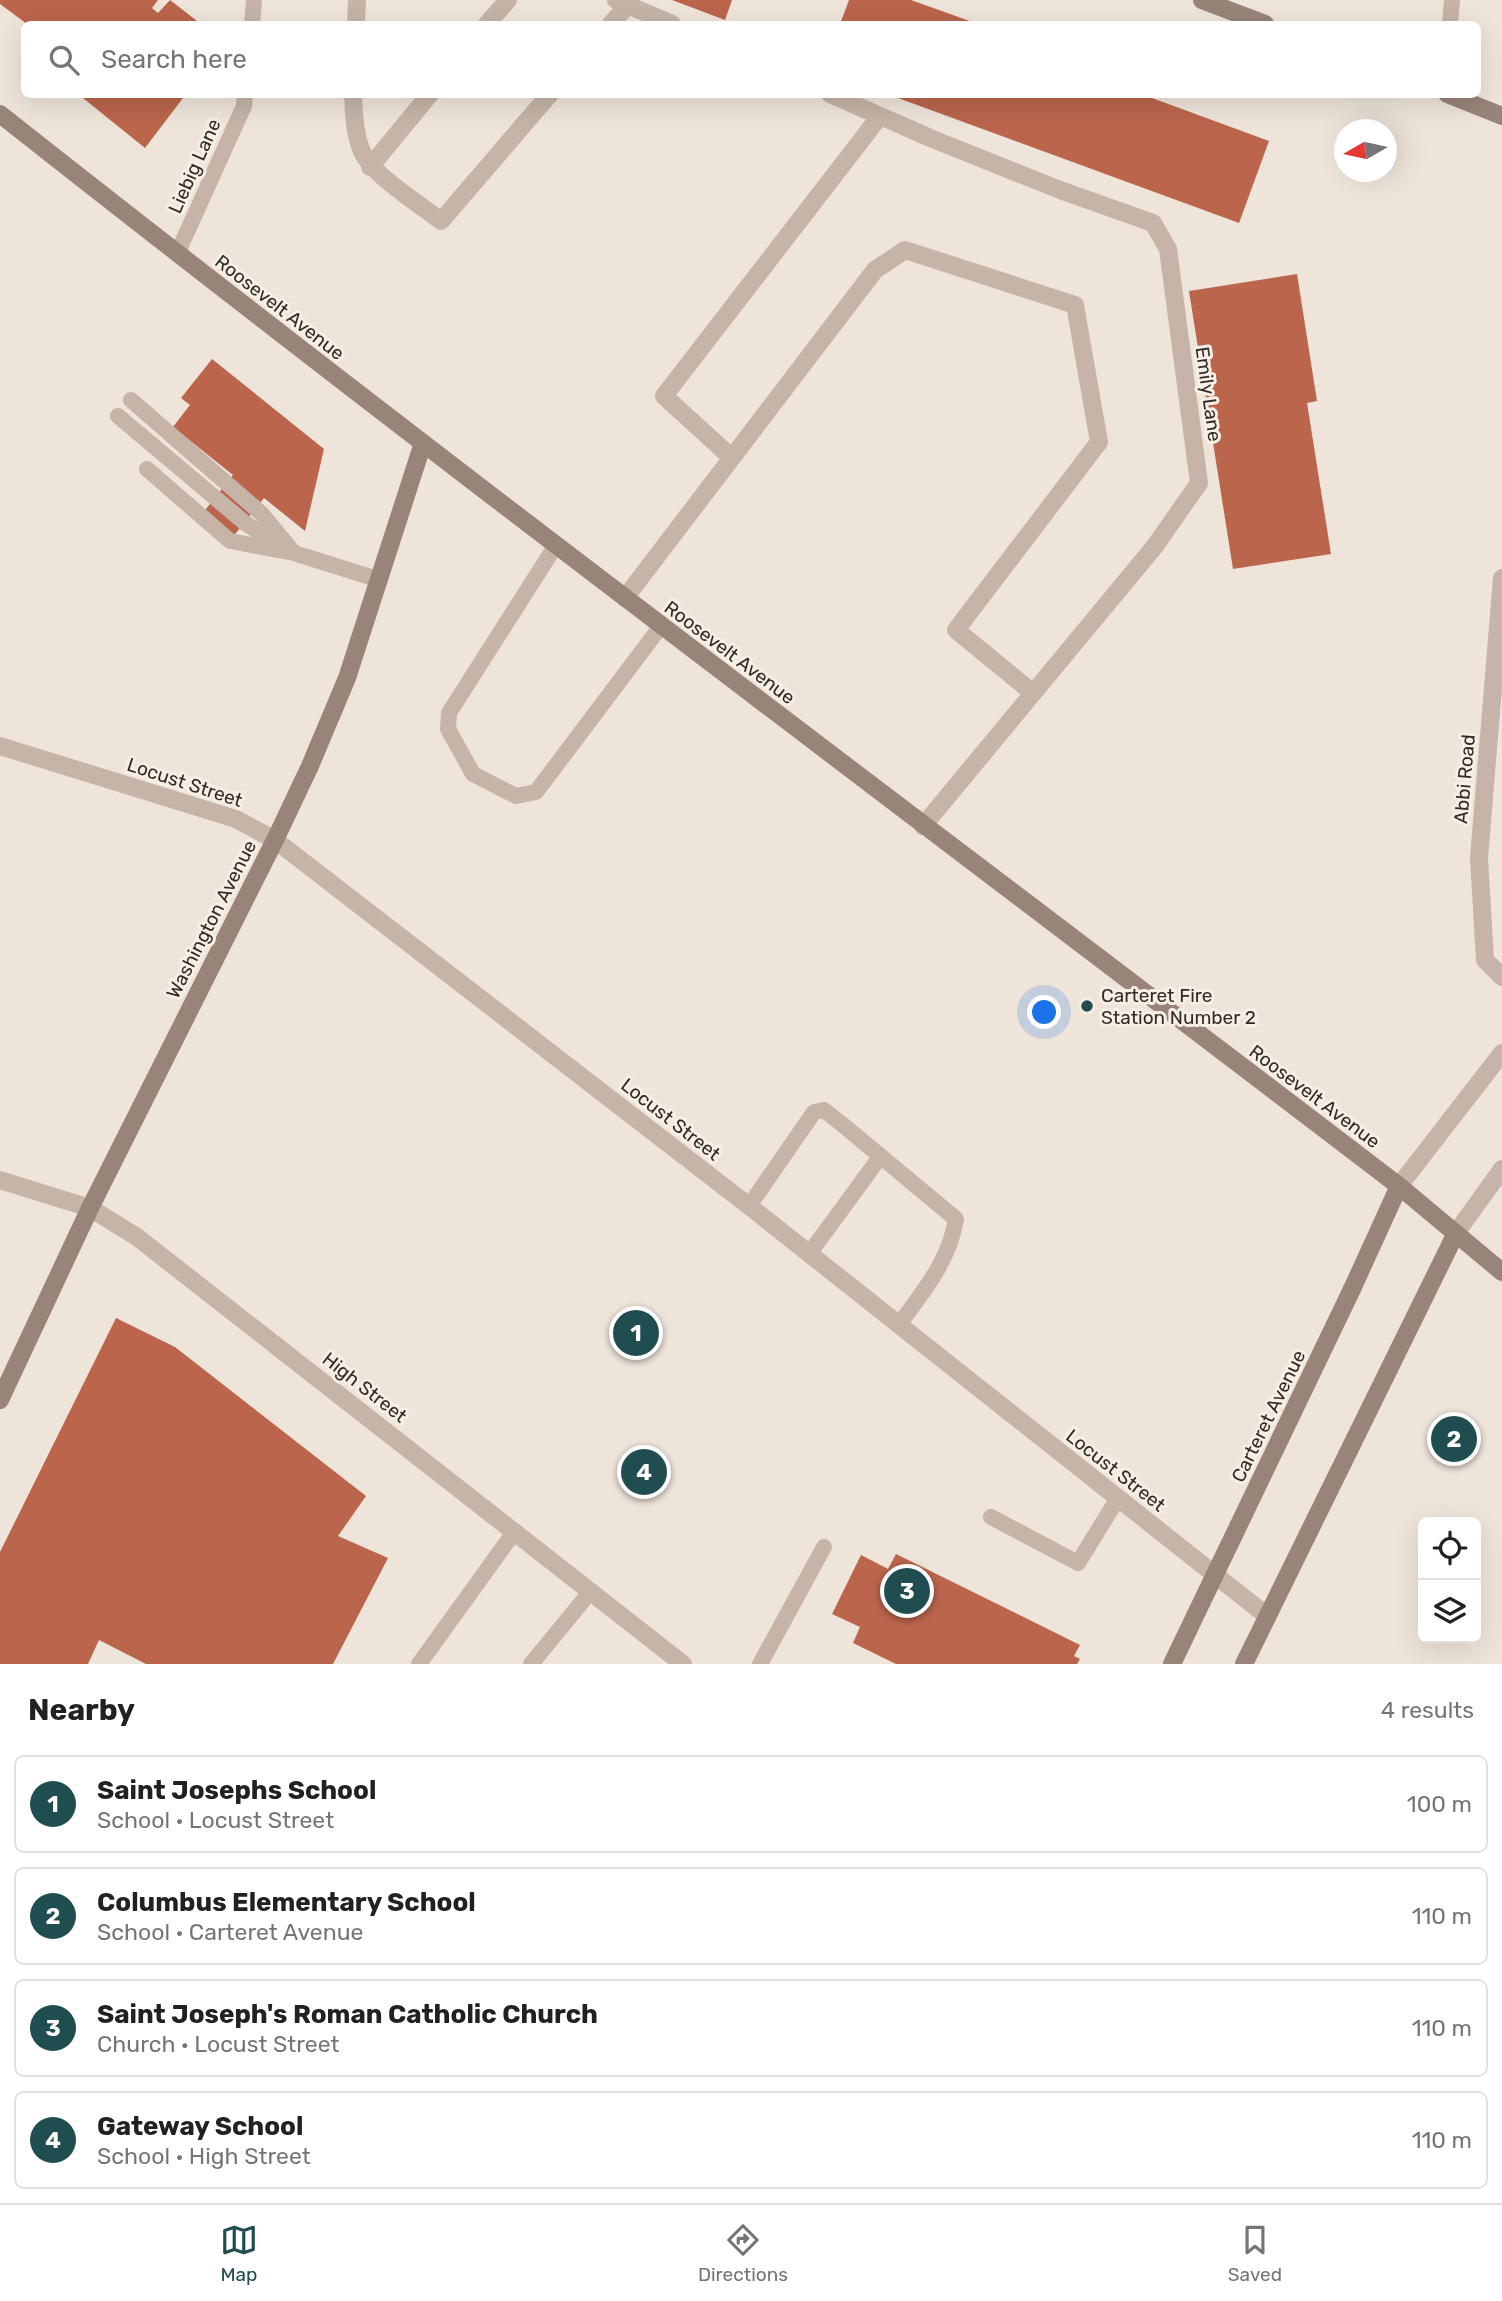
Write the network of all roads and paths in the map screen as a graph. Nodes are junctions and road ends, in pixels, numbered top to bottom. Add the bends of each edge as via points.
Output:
1 (254, 0) edge
2 (357, 0) edge
3 (508, 0) edge
4 (1202, 0) edge
5 (1452, 0) edge
6 (622, 3) edge
7 (252, 21) edge
8 (356, 21) edge
9 (490, 21) edge
10 (613, 21) edge
11 (664, 21) edge
12 (1257, 21) edge
13 (1450, 21) edge
14 (245, 98) edge
15 (353, 98) edge
16 (427, 98) edge
17 (547, 98) edge
18 (839, 98) edge
19 (1457, 98) edge
20 (0, 114) edge
21 (880, 116) junction
22 (1502, 116) edge
23 (370, 167) junction
24 (177, 254) junction
25 (131, 400) dead end
26 (118, 416) dead end
27 (423, 443) junction
28 (732, 458) junction
29 (147, 469) dead end
30 (556, 545) junction
31 (294, 553) junction
32 (1502, 578) edge
33 (380, 580) junction
34 (625, 598) junction
35 (662, 626) junction
36 (1033, 693) junction
37 (0, 746) edge
38 (923, 826) junction
39 (275, 840) junction
40 (1502, 977) edge
41 (1502, 1053) edge
42 (880, 1157) junction
43 (1502, 1169) edge
44 (0, 1180) edge
45 (1399, 1186) junction
46 (748, 1206) junction
47 (90, 1208) junction
48 (1456, 1233) junction
49 (809, 1254) junction
50 (1502, 1272) edge
51 (899, 1325) junction
52 (0, 1399) edge
53 (1118, 1498) junction
54 (991, 1517) dead end
55 (515, 1531) junction
56 (824, 1547) dead end
57 (1215, 1575) junction
58 (591, 1591) junction
59 (1267, 1616) junction
60 (419, 1664) edge
61 (531, 1664) edge
62 (683, 1664) edge
63 (760, 1664) edge
64 (1172, 1664) edge
65 (1244, 1664) edge

1 - 7 lane
2 - 8 street
3 - 9 street
4 - 12 street
5 - 13 lane
6 - 10 street
6 - 11 street
14 - 24 lane, Liebig Lane
15 - 23 street via 356,131
16 - 23 street
17 - 23 street via 441,221
18 - 21 street, Emily Lane
19 - 22 street
20 - 24 street, Roosevelt Avenue
21 - 28 street via 664,396
21 - 36 street, Emily Lane via 1153,223 1168,249 1199,483 1155,546
24 - 27 street, Roosevelt Avenue
25 - 31 lane via 262,514
26 - 31 lane via 245,523
27 - 30 street, Roosevelt Avenue
27 - 33 street, Washington Avenue
28 - 34 street
28 - 36 street via 875,270 905,250 1075,305 1099,442 956,630
29 - 31 lane via 230,541
30 - 34 street, Roosevelt Avenue
30 - 35 lane via 449,713 448,729 473,774 516,796 536,792
31 - 33 lane
32 - 40 street, Abbi Road via 1479,858 1485,960
33 - 39 street, Washington Avenue via 347,678
34 - 35 street, Roosevelt Avenue
35 - 38 street, Roosevelt Avenue
36 - 38 street, Emily Lane
37 - 39 street, Locust Street via 236,819
38 - 45 street, Roosevelt Avenue
39 - 46 street, Locust Street
39 - 47 street, Washington Avenue
41 - 45 street
42 - 46 lane via 824,1110 814,1112
42 - 49 lane
42 - 51 lane via 956,1219 943,1263
43 - 48 street
44 - 47 street, High Street
45 - 48 street, Roosevelt Avenue
45 - 57 street, Carteret Avenue
46 - 49 street, Locust Street
47 - 52 street, Washington Avenue
47 - 55 street, High Street via 136,1237
48 - 50 street, Roosevelt Avenue
48 - 59 street
49 - 51 street, Locust Street
51 - 53 street, Locust Street
53 - 54 lane via 1077,1563
53 - 57 street, Locust Street
55 - 58 street, High Street
55 - 60 lane
56 - 63 lane
57 - 59 street, Locust Street
57 - 64 street, Carteret Avenue
58 - 61 lane
58 - 62 street, High Street
59 - 65 street

